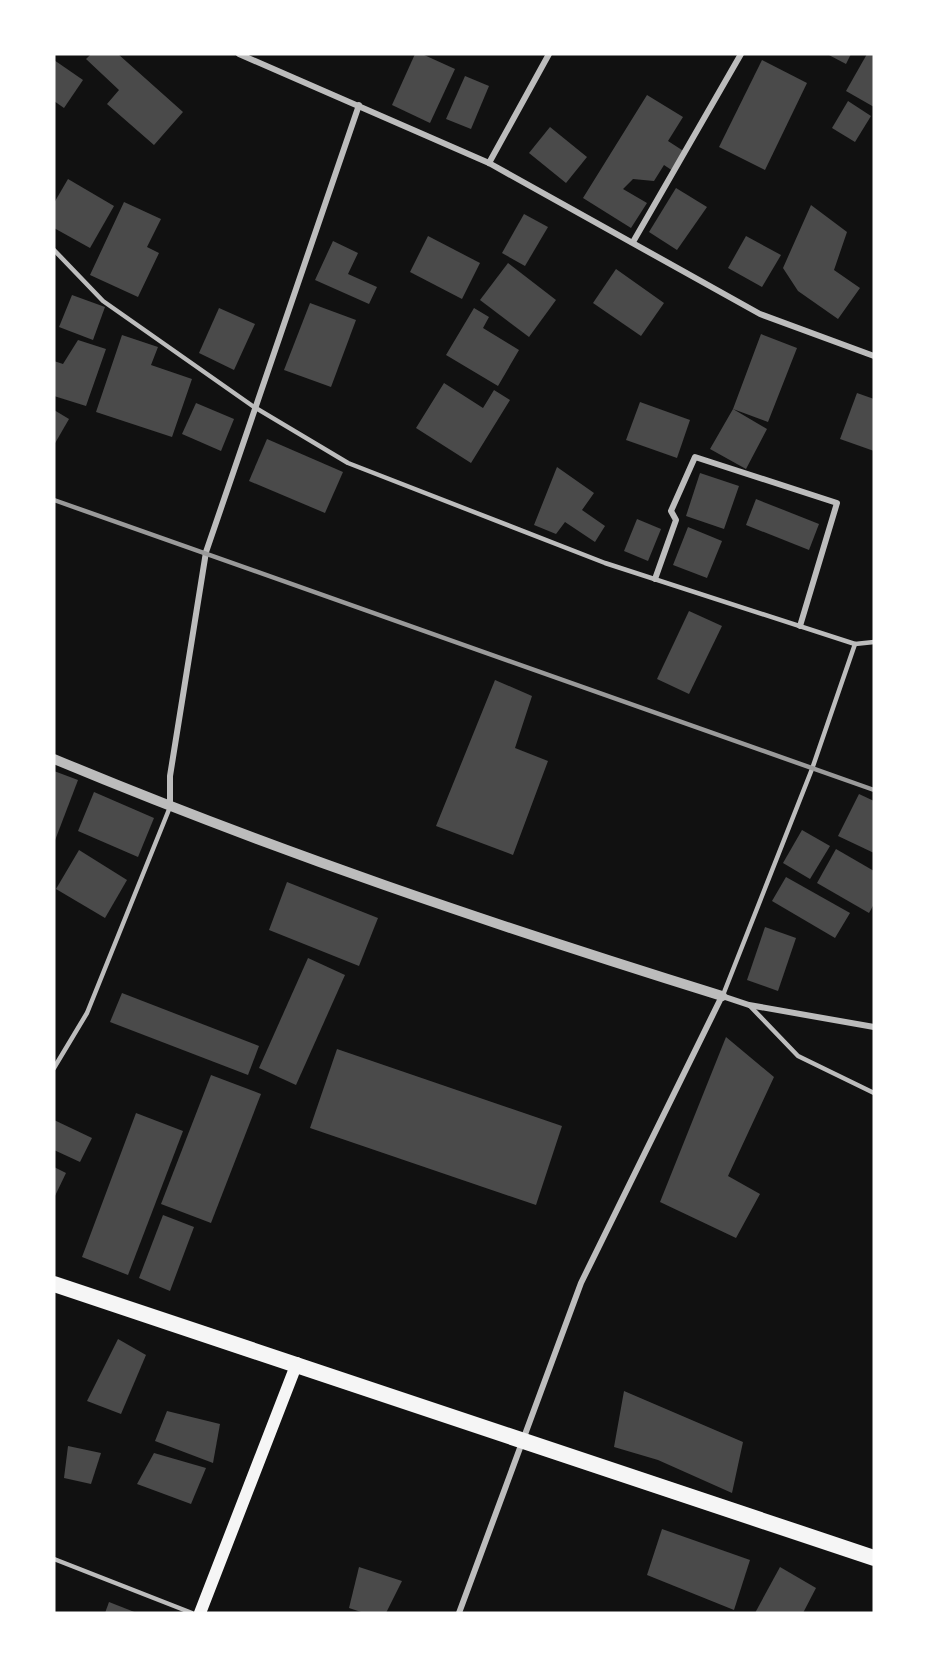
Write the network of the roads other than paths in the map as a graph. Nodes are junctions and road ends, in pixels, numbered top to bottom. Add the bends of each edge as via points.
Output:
1 (239, 54) edge
2 (549, 54) edge
3 (741, 54) edge
4 (359, 105) junction
5 (489, 163) junction
6 (633, 242) junction
7 (54, 250) edge
8 (874, 356) edge
9 (254, 407) junction
10 (655, 579) junction
11 (800, 626) junction
12 (874, 642) edge
13 (855, 644) junction
14 (54, 759) edge
15 (170, 807) junction
16 (722, 996) junction
17 (749, 1005) junction
18 (874, 1027) edge
19 (54, 1068) edge
20 (874, 1093) edge
21 (54, 1284) edge
22 (297, 1363) junction
23 (523, 1443) junction
24 (874, 1558) edge
25 (54, 1559) edge
26 (192, 1613) edge
27 (200, 1613) edge
28 (459, 1613) edge

1 - 4 street
2 - 5 street
3 - 6 street
4 - 5 street
4 - 9 street
5 - 6 street
6 - 8 street via 760,314
7 - 9 lane via 103,301
9 - 10 lane via 348,463
9 - 15 street via 206,552 171,776
10 - 11 lane
10 - 11 street via 676,520 670,511 695,457 826,499 837,503
11 - 13 lane
12 - 13 lane
13 - 16 lane via 812,769
14 - 15 street
15 - 16 street via 560,946
15 - 19 lane via 87,1013
16 - 17 street
16 - 23 street via 593,1256
17 - 18 street
17 - 20 lane via 798,1056
21 - 22 highway
22 - 23 highway
22 - 27 main road
23 - 24 highway
23 - 28 street
25 - 26 lane

